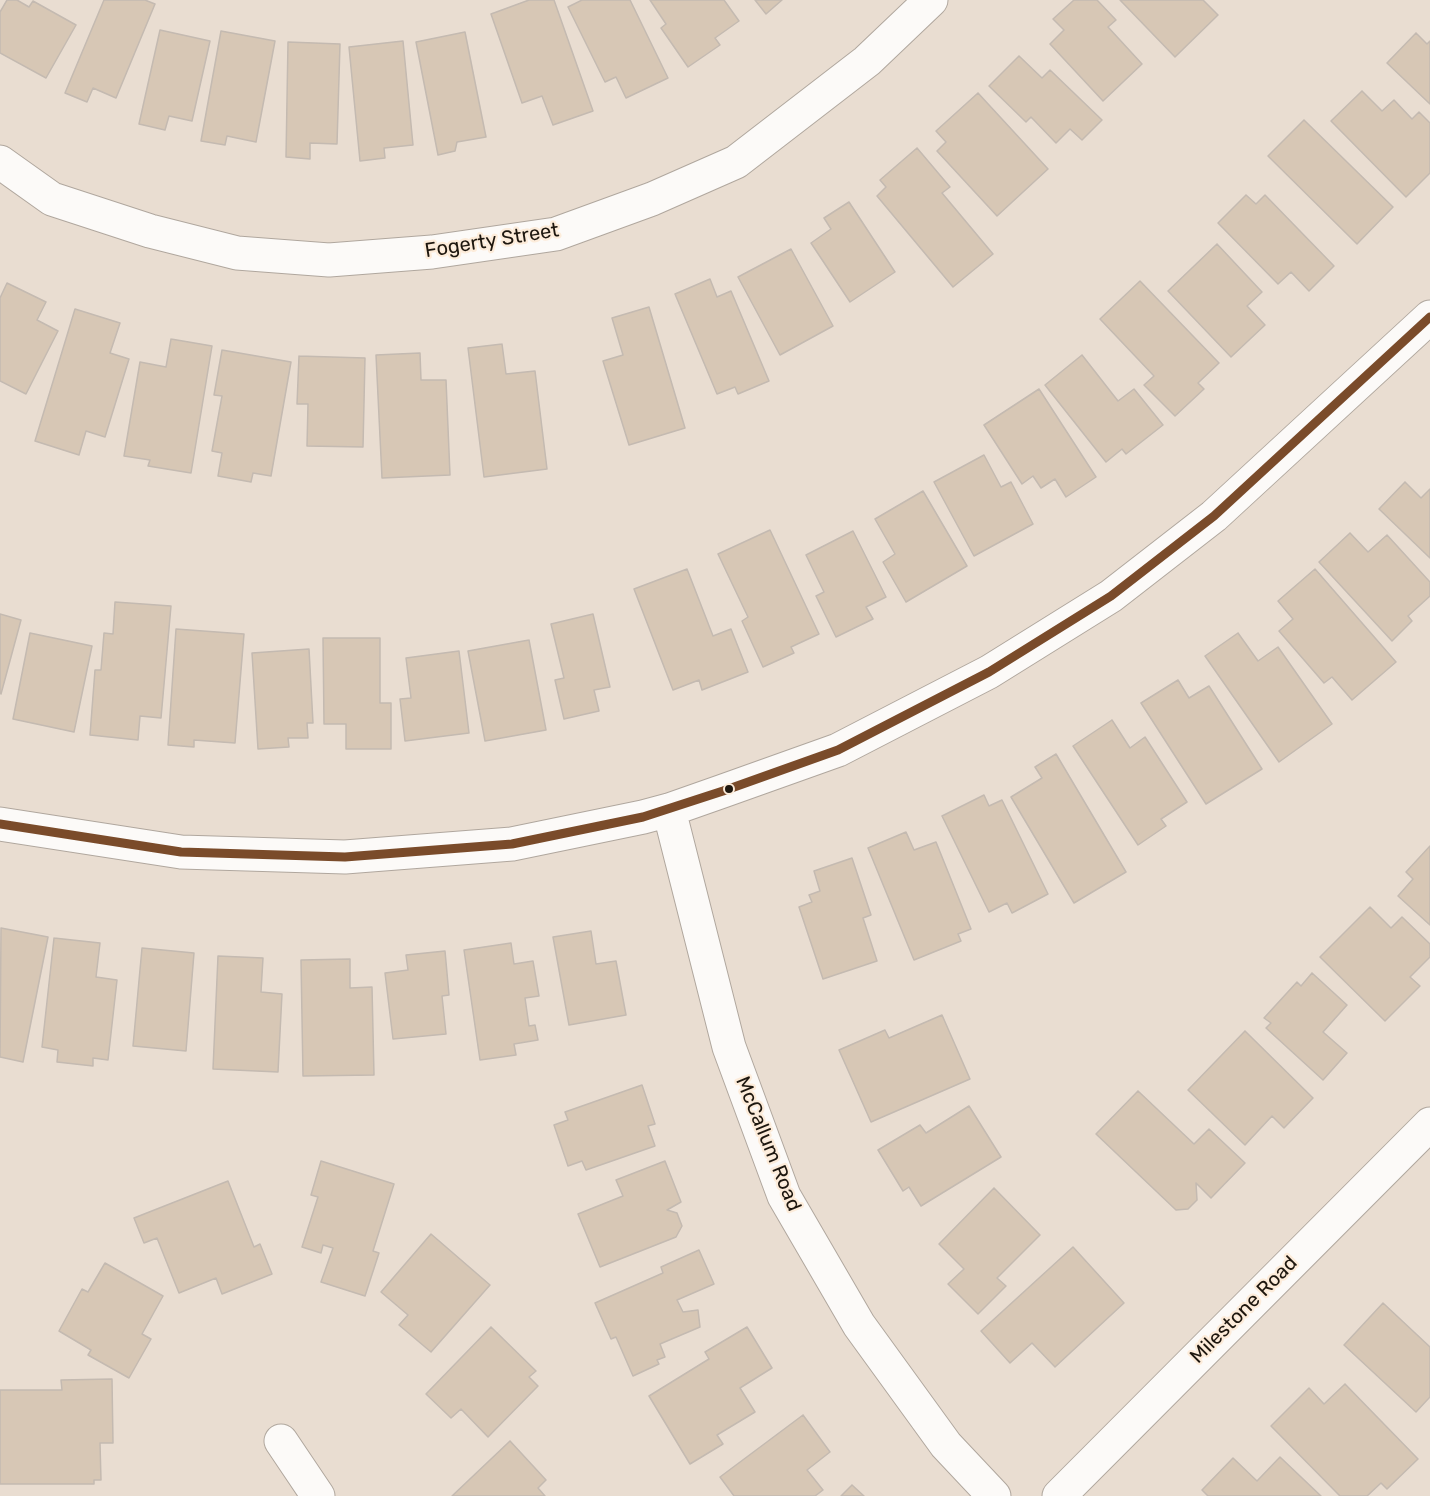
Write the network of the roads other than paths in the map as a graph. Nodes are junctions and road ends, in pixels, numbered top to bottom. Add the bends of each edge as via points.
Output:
1 (931, 0) edge
2 (0, 162) edge
3 (1430, 317) edge
4 (669, 810) junction
5 (0, 824) edge
6 (1430, 1124) edge
7 (281, 1441) dead end
8 (318, 1496) edge
9 (994, 1496) edge
10 (1059, 1496) edge

1 - 2 street, Fogerty Street via 867,61 736,162 652,199 556,234 432,252 329,260 237,253 150,231 52,199
3 - 4 street via 1214,516 1111,596 989,672 838,750
4 - 5 street via 512,844 345,857 181,852
4 - 9 street, McCallum Road via 729,1047 784,1196 859,1325 946,1444
6 - 10 street, Milestone Road
7 - 8 street

